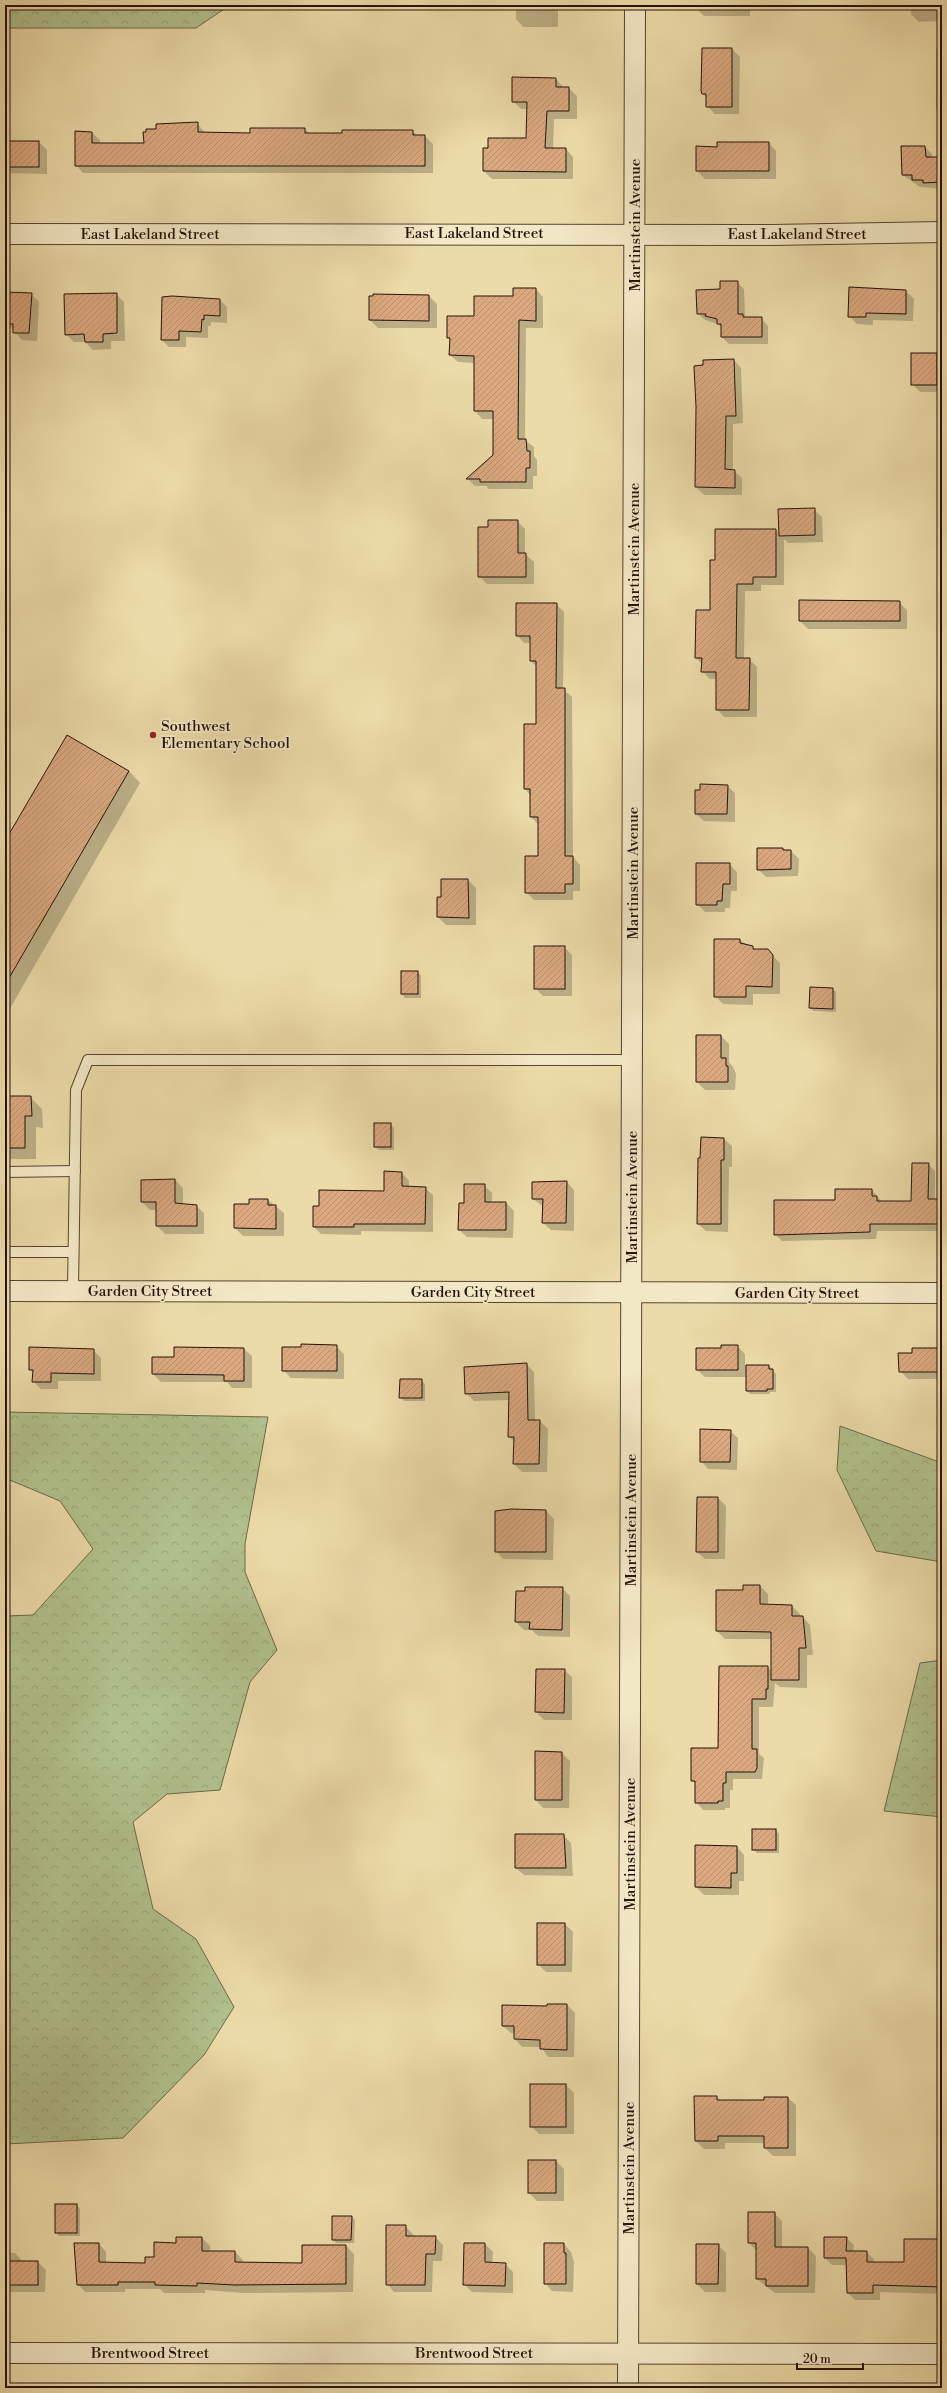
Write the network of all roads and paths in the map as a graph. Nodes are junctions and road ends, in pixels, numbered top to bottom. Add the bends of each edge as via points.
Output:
1 (634, 5) edge
2 (942, 232) edge
3 (635, 233) junction
4 (5, 234) edge
5 (633, 1060) junction
6 (5, 1172) edge
7 (75, 1172) junction
8 (5, 1252) edge
9 (73, 1252) junction
10 (73, 1290) junction
11 (5, 1291) edge
12 (632, 1293) junction
13 (942, 1293) edge
14 (628, 2353) junction
15 (5, 2354) edge
16 (942, 2354) edge
17 (628, 2388) edge

1 - 3 street, Martinstein Avenue
2 - 3 street, East Lakeland Street via 772,235
3 - 4 street, East Lakeland Street
3 - 5 street, Martinstein Avenue
5 - 7 lane via 88,1060 76,1090
5 - 12 street, Martinstein Avenue
6 - 7 lane
7 - 9 lane
8 - 9 lane
9 - 10 lane
10 - 11 street, Garden City Street
10 - 12 street, Garden City Street
12 - 13 street, Garden City Street
12 - 14 street, Martinstein Avenue
14 - 15 street, Brentwood Street
14 - 16 street, Brentwood Street
14 - 17 street, Martinstein Avenue

